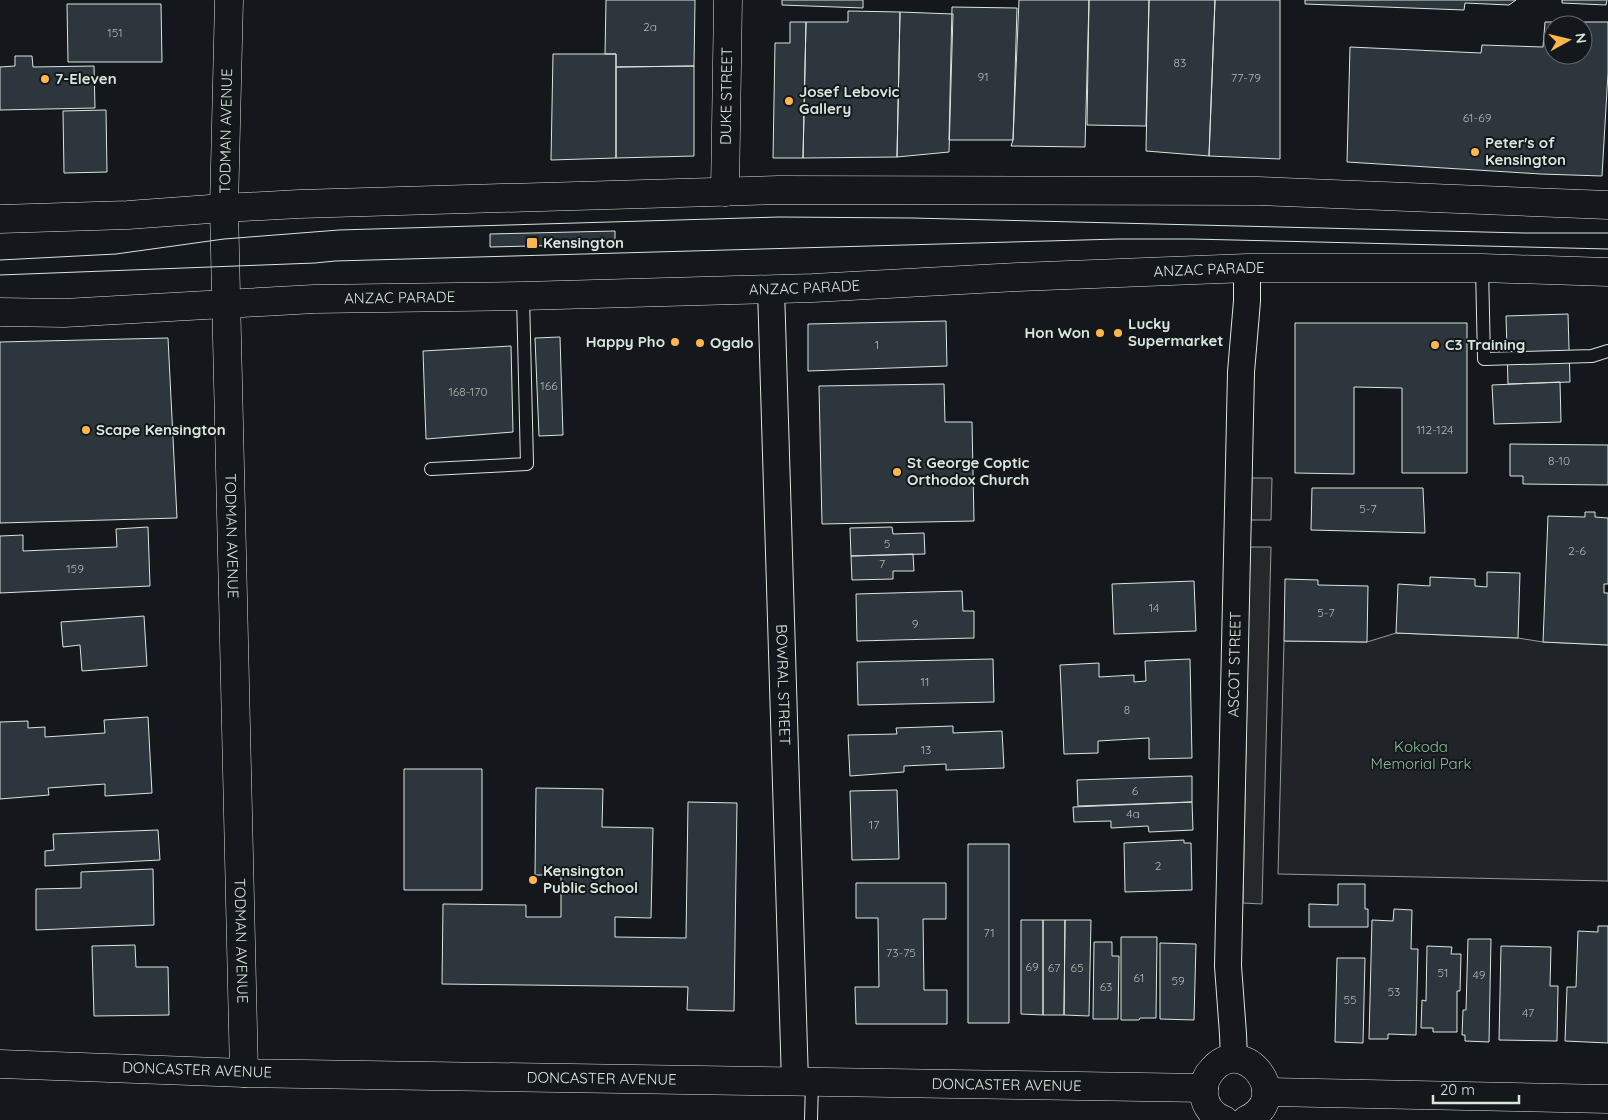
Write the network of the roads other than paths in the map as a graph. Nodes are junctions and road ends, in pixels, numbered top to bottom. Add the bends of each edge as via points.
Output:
1 (229, 0) edge
2 (728, 0) edge
3 (725, 192) junction
4 (1608, 205) edge
5 (224, 208) junction
6 (0, 219) edge
7 (1247, 268) junction
8 (1482, 268) junction
9 (1608, 272) edge
10 (771, 289) junction
11 (523, 296) junction
12 (226, 303) junction
13 (0, 312) edge
14 (1608, 351) edge
15 (431, 469) dead end
16 (1234, 1059) junction
17 (0, 1064) edge
18 (244, 1072) junction
19 (803, 1082) junction
20 (1204, 1088) junction
21 (1266, 1092) junction
22 (1608, 1099) edge
23 (811, 1120) edge
24 (1224, 1120) edge
25 (1246, 1120) edge

1 - 5 main road, TODMAN AVENUE
2 - 3 main road, DUKE STREET
3 - 4 main road via 1258,191
3 - 5 main road
5 - 6 main road via 128,216
5 - 12 main road, TODMAN AVENUE
7 - 8 main road, ANZAC PARADE
7 - 10 main road, ANZAC PARADE
7 - 16 street, ASCOT STREET via 1241,372 1228,966
8 - 9 main road, ANZAC PARADE
8 - 14 lane via 1484,359 1592,356
10 - 11 main road, ANZAC PARADE
10 - 19 street, BOWRAL STREET
11 - 12 main road, ANZAC PARADE via 332,298
11 - 15 lane via 527,464
12 - 13 main road, ANZAC PARADE via 64,312
12 - 18 main road, TODMAN AVENUE
16 - 20 main road via 1214,1067
16 - 21 main road via 1244,1060 1260,1072
17 - 18 main road, DONCASTER AVENUE
18 - 19 main road, DONCASTER AVENUE
19 - 20 main road, DONCASTER AVENUE
19 - 23 lane
20 - 24 main road via 1207,1105
21 - 22 main road
21 - 25 main road via 1259,1111

